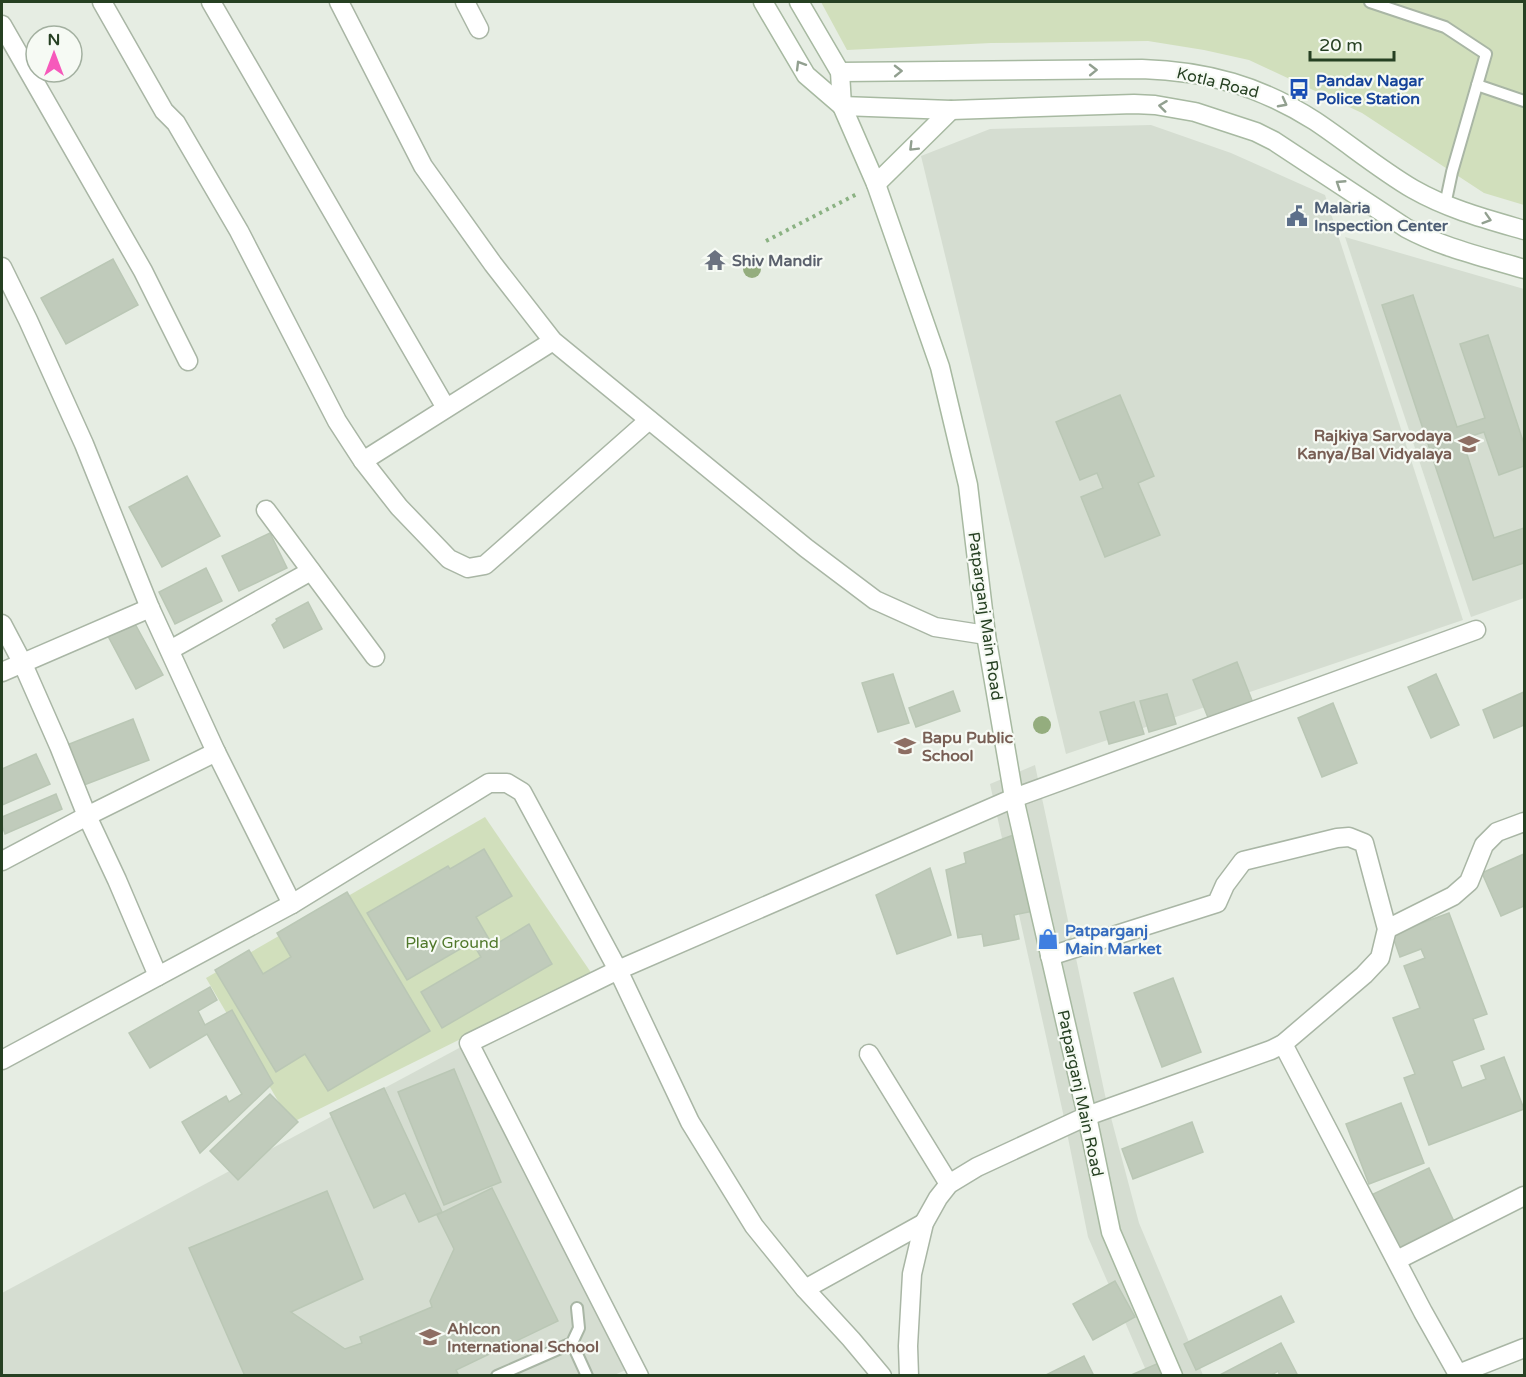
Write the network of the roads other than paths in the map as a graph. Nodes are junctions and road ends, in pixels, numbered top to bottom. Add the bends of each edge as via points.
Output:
1 (102, 2) edge
2 (211, 2) edge
3 (339, 2) edge
4 (465, 2) edge
5 (763, 2) edge
6 (799, 2) edge
7 (1370, 2) edge
8 (2, 25) edge
9 (478, 28) dead end
10 (840, 72) junction
11 (1477, 85) junction
12 (1524, 101) edge
13 (842, 106) junction
14 (951, 110) junction
15 (876, 184) junction
16 (1445, 205) junction
17 (1524, 230) edge
18 (2, 267) edge
19 (1524, 269) edge
20 (553, 341) junction
21 (188, 361) dead end
22 (446, 408) junction
23 (649, 420) junction
24 (363, 461) junction
25 (266, 510) dead end
26 (311, 571) junction
27 (150, 608) junction
28 (2, 624) edge
29 (1476, 630) dead end
30 (986, 635) junction
31 (170, 650) junction
32 (375, 657) dead end
33 (22, 662) junction
34 (2, 672) edge
35 (216, 752) junction
36 (1014, 798) junction
37 (87, 816) junction
38 (1524, 822) edge
39 (2, 861) edge
40 (292, 904) junction
41 (1387, 929) junction
42 (1050, 956) junction
43 (618, 970) junction
44 (158, 976) junction
45 (1283, 1044) junction
46 (869, 1054) dead end
47 (2, 1060) edge
48 (1087, 1116) junction
49 (949, 1184) junction
50 (1524, 1196) edge
51 (924, 1223) junction
52 (1396, 1260) junction
53 (805, 1289) junction
54 (577, 1308) dead end
55 (572, 1343) junction
56 (1524, 1348) edge
57 (1458, 1375) edge
58 (497, 1376) edge
59 (587, 1376) edge
60 (639, 1376) edge
61 (882, 1376) edge
62 (909, 1376) edge
63 (1173, 1376) edge

1 - 24 street via 239,231 337,421
2 - 22 street
3 - 20 street via 423,166
4 - 9 street
13 -> 5 street via 806,75
6 - 10 street
7 - 11 lane via 1445,27 1486,54
8 - 21 street via 142,271
10 - 13 street
10 -> 16 street, Kotla Road via 1142,69 1209,77 1266,94 1292,107 1411,188
11 - 12 lane
11 - 16 lane
13 - 14 street, Kotla Road
13 - 15 street, Patparganj Main Road
14 -> 15 street
19 -> 14 street, Kotla Road via 1424,237 1274,141 1205,114 1134,104
15 - 30 street, Patparganj Main Road via 940,367 968,485
16 -> 17 street, Kotla Road
18 - 27 street via 84,444
20 - 22 street
20 - 23 street
22 - 24 street
23 - 24 street via 485,565 468,568 448,560
23 - 30 street via 875,600 936,627
25 - 26 street
26 - 31 street
26 - 32 street
27 - 31 street
27 - 33 street
28 - 33 street
29 - 36 street
30 - 36 street, Patparganj Main Road
31 - 35 street
33 - 34 street
33 - 37 street
35 - 37 street
35 - 40 street
36 - 42 street, Patparganj Main Road
36 - 43 street
37 - 39 street
37 - 44 street
38 - 41 street via 1497,832 1484,845 1469,882 1453,896
40 - 43 street via 489,783 507,783 522,792
40 - 44 street
41 - 42 street via 1364,843 1349,837 1243,861 1217,903
41 - 45 street via 1380,958
42 - 48 street, Patparganj Main Road
43 - 53 street via 690,1122 754,1226
43 - 60 street via 469,1043
44 - 47 street
45 - 48 street
45 - 52 street
46 - 49 street
48 - 49 street
48 - 63 street, Patparganj Main Road via 1111,1232
49 - 51 street
50 - 52 street
51 - 53 street
51 - 62 street via 912,1274
52 - 57 street
53 - 61 street
54 - 55 lane via 579,1328
55 - 58 lane
55 - 59 lane
56 - 57 street

